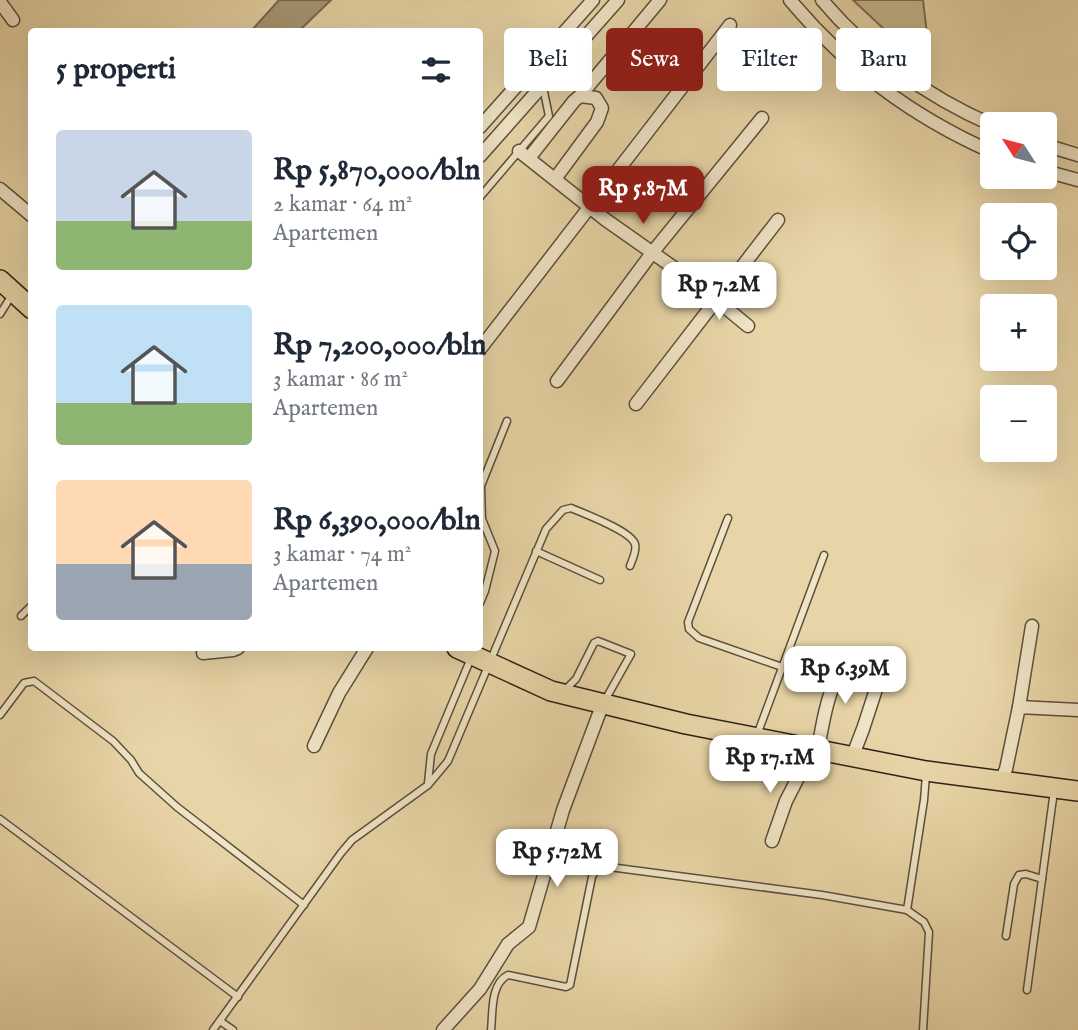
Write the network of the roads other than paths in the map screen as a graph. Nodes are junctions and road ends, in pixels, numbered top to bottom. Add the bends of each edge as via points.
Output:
1 (593, 0) edge
2 (618, 0) edge
3 (660, 0) edge
4 (790, 0) edge
5 (822, 0) edge
6 (0, 2) edge
7 (579, 16) junction
8 (13, 20) dead end
9 (730, 25) dead end
10 (593, 29) joint
11 (538, 91) edge
12 (544, 91) edge
13 (580, 96) junction
14 (762, 118) dead end
15 (980, 120) edge
16 (483, 124) edge
17 (980, 147) edge
18 (1057, 149) edge
19 (483, 153) edge
20 (524, 154) junction
21 (1078, 155) edge
22 (1057, 174) edge
23 (555, 179) junction
24 (1078, 180) edge
25 (0, 189) edge
26 (483, 194) edge
27 (590, 207) junction
28 (28, 213) edge
29 (778, 220) dead end
30 (652, 253) junction
31 (7, 287) edge
32 (715, 299) junction
33 (28, 304) edge
34 (0, 314) edge
35 (748, 326) dead end
36 (483, 345) edge
37 (557, 380) dead end
38 (636, 404) dead end
39 (507, 421) dead end
40 (483, 481) edge
41 (728, 518) dead end
42 (483, 521) edge
43 (536, 551) junction
44 (824, 555) dead end
45 (630, 566) dead end
46 (600, 580) dead end
47 (483, 596) edge
48 (28, 609) edge
49 (21, 616) dead end
50 (1032, 626) dead end
51 (483, 629) edge
52 (223, 651) edge
53 (366, 651) edge
54 (467, 652) edge
55 (203, 653) dead end
56 (782, 667) junction
57 (558, 692) junction
58 (603, 703) junction
59 (1019, 707) junction
60 (1078, 710) edge
61 (0, 715) edge
62 (756, 737) junction
63 (314, 746) dead end
64 (813, 748) junction
65 (853, 755) junction
66 (926, 771) junction
67 (1001, 780) junction
68 (428, 785) junction
69 (1054, 787) junction
70 (1078, 790) edge
71 (0, 819) edge
72 (772, 841) dead end
73 (1042, 879) junction
74 (303, 905) junction
75 (906, 910) junction
76 (1006, 936) dead end
77 (1027, 990) dead end
78 (238, 998) junction
79 (220, 1021) junction
80 (213, 1030) edge
81 (233, 1030) edge
82 (443, 1030) edge
83 (491, 1030) edge
84 (923, 1030) edge

1 - 7 street
2 - 10 street
3 - 13 street
4 - 17 street via 819,35 865,77 910,109
5 - 15 street via 881,58
6 - 8 street
7 - 10 street
7 - 16 street
9 - 27 street
11 - 19 street
12 - 20 lane via 548,116
13 - 20 street
13 - 23 street via 596,98 601,113
14 - 30 street
18 - 21 street
20 - 23 street
20 - 26 lane
22 - 24 street
23 - 27 street
25 - 28 street
27 - 30 street
27 - 36 street
29 - 32 street
30 - 32 street
30 - 37 street
31 - 33 main road
31 - 34 lane
32 - 35 street
32 - 38 street
39 - 40 lane
41 - 56 lane via 689,629 699,638
42 - 47 lane via 495,551
43 - 45 lane via 554,519 571,508 632,539 636,550
43 - 46 lane
43 - 51 lane
44 - 56 lane
48 - 49 lane
50 - 59 street
52 - 55 street
53 - 63 street via 339,693
54 - 57 main road
54 - 68 lane via 432,754
54 - 68 lane via 448,761
56 - 62 lane
57 - 58 main road
57 - 58 lane via 572,685 598,641 631,654
58 - 62 main road
58 - 82 street via 563,810 529,927 508,944 480,989
59 - 60 street
59 - 67 street
61 - 74 lane via 24,683 34,681 113,741 139,774 177,807
62 - 64 main road
64 - 65 main road
64 - 65 street via 833,685 851,666 881,674
64 - 72 street
65 - 66 main road
66 - 67 main road
66 - 75 lane
67 - 69 main road
68 - 74 lane via 352,840
69 - 70 main road
69 - 73 lane
71 - 78 lane
73 - 76 lane via 1019,875
73 - 77 lane
74 - 78 lane
75 - 83 lane via 602,866 592,877 570,985 508,975 496,987
75 - 84 lane via 924,922 929,932
78 - 79 lane
79 - 80 lane
79 - 81 lane

